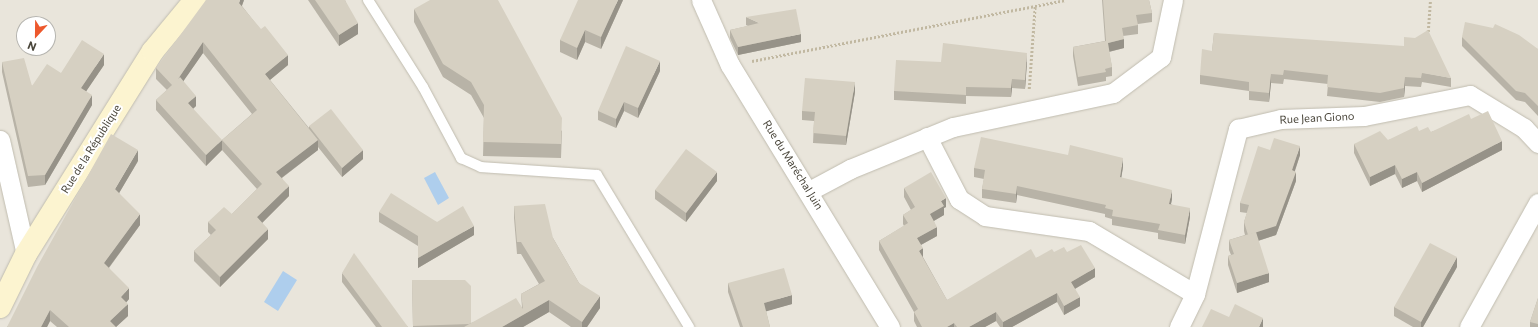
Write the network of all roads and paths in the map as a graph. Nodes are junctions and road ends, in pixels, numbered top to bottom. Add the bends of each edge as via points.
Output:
1 (195, 0) edge
2 (368, 0) edge
3 (701, 0) edge
4 (1065, 0) edge
5 (1173, 0) edge
6 (1430, 0) edge
7 (1035, 5) junction
8 (1427, 40) edge
9 (730, 65) junction
10 (1028, 109) junction
11 (927, 137) junction
12 (0, 140) edge
13 (1538, 143) edge
14 (809, 191) junction
15 (1538, 203) edge
16 (26, 254) junction
17 (1195, 294) junction
18 (0, 307) edge
19 (689, 327) edge
20 (890, 327) edge
21 (1179, 327) edge
22 (1469, 327) edge

1 - 16 main road, Rue de la République via 153,51
2 - 19 lane via 423,87 461,158 481,167 597,175
3 - 9 street, Rue du Maréchal Juin
4 - 7 path
5 - 10 street via 1161,57 1113,93
6 - 8 path
7 - 9 path
7 - 10 path
9 - 14 street, Rue du Maréchal Juin
10 - 11 street
11 - 14 street via 850,169
11 - 17 street via 959,199 985,216 1088,231
12 - 16 street
13 - 17 street, Rue Jean Giono via 1524,128 1470,95 1364,116 1281,119 1238,129
14 - 20 street, Rue du Maréchal Juin
15 - 22 street
16 - 18 main road, Rue de la République
17 - 21 street, Rue Jean Giono

